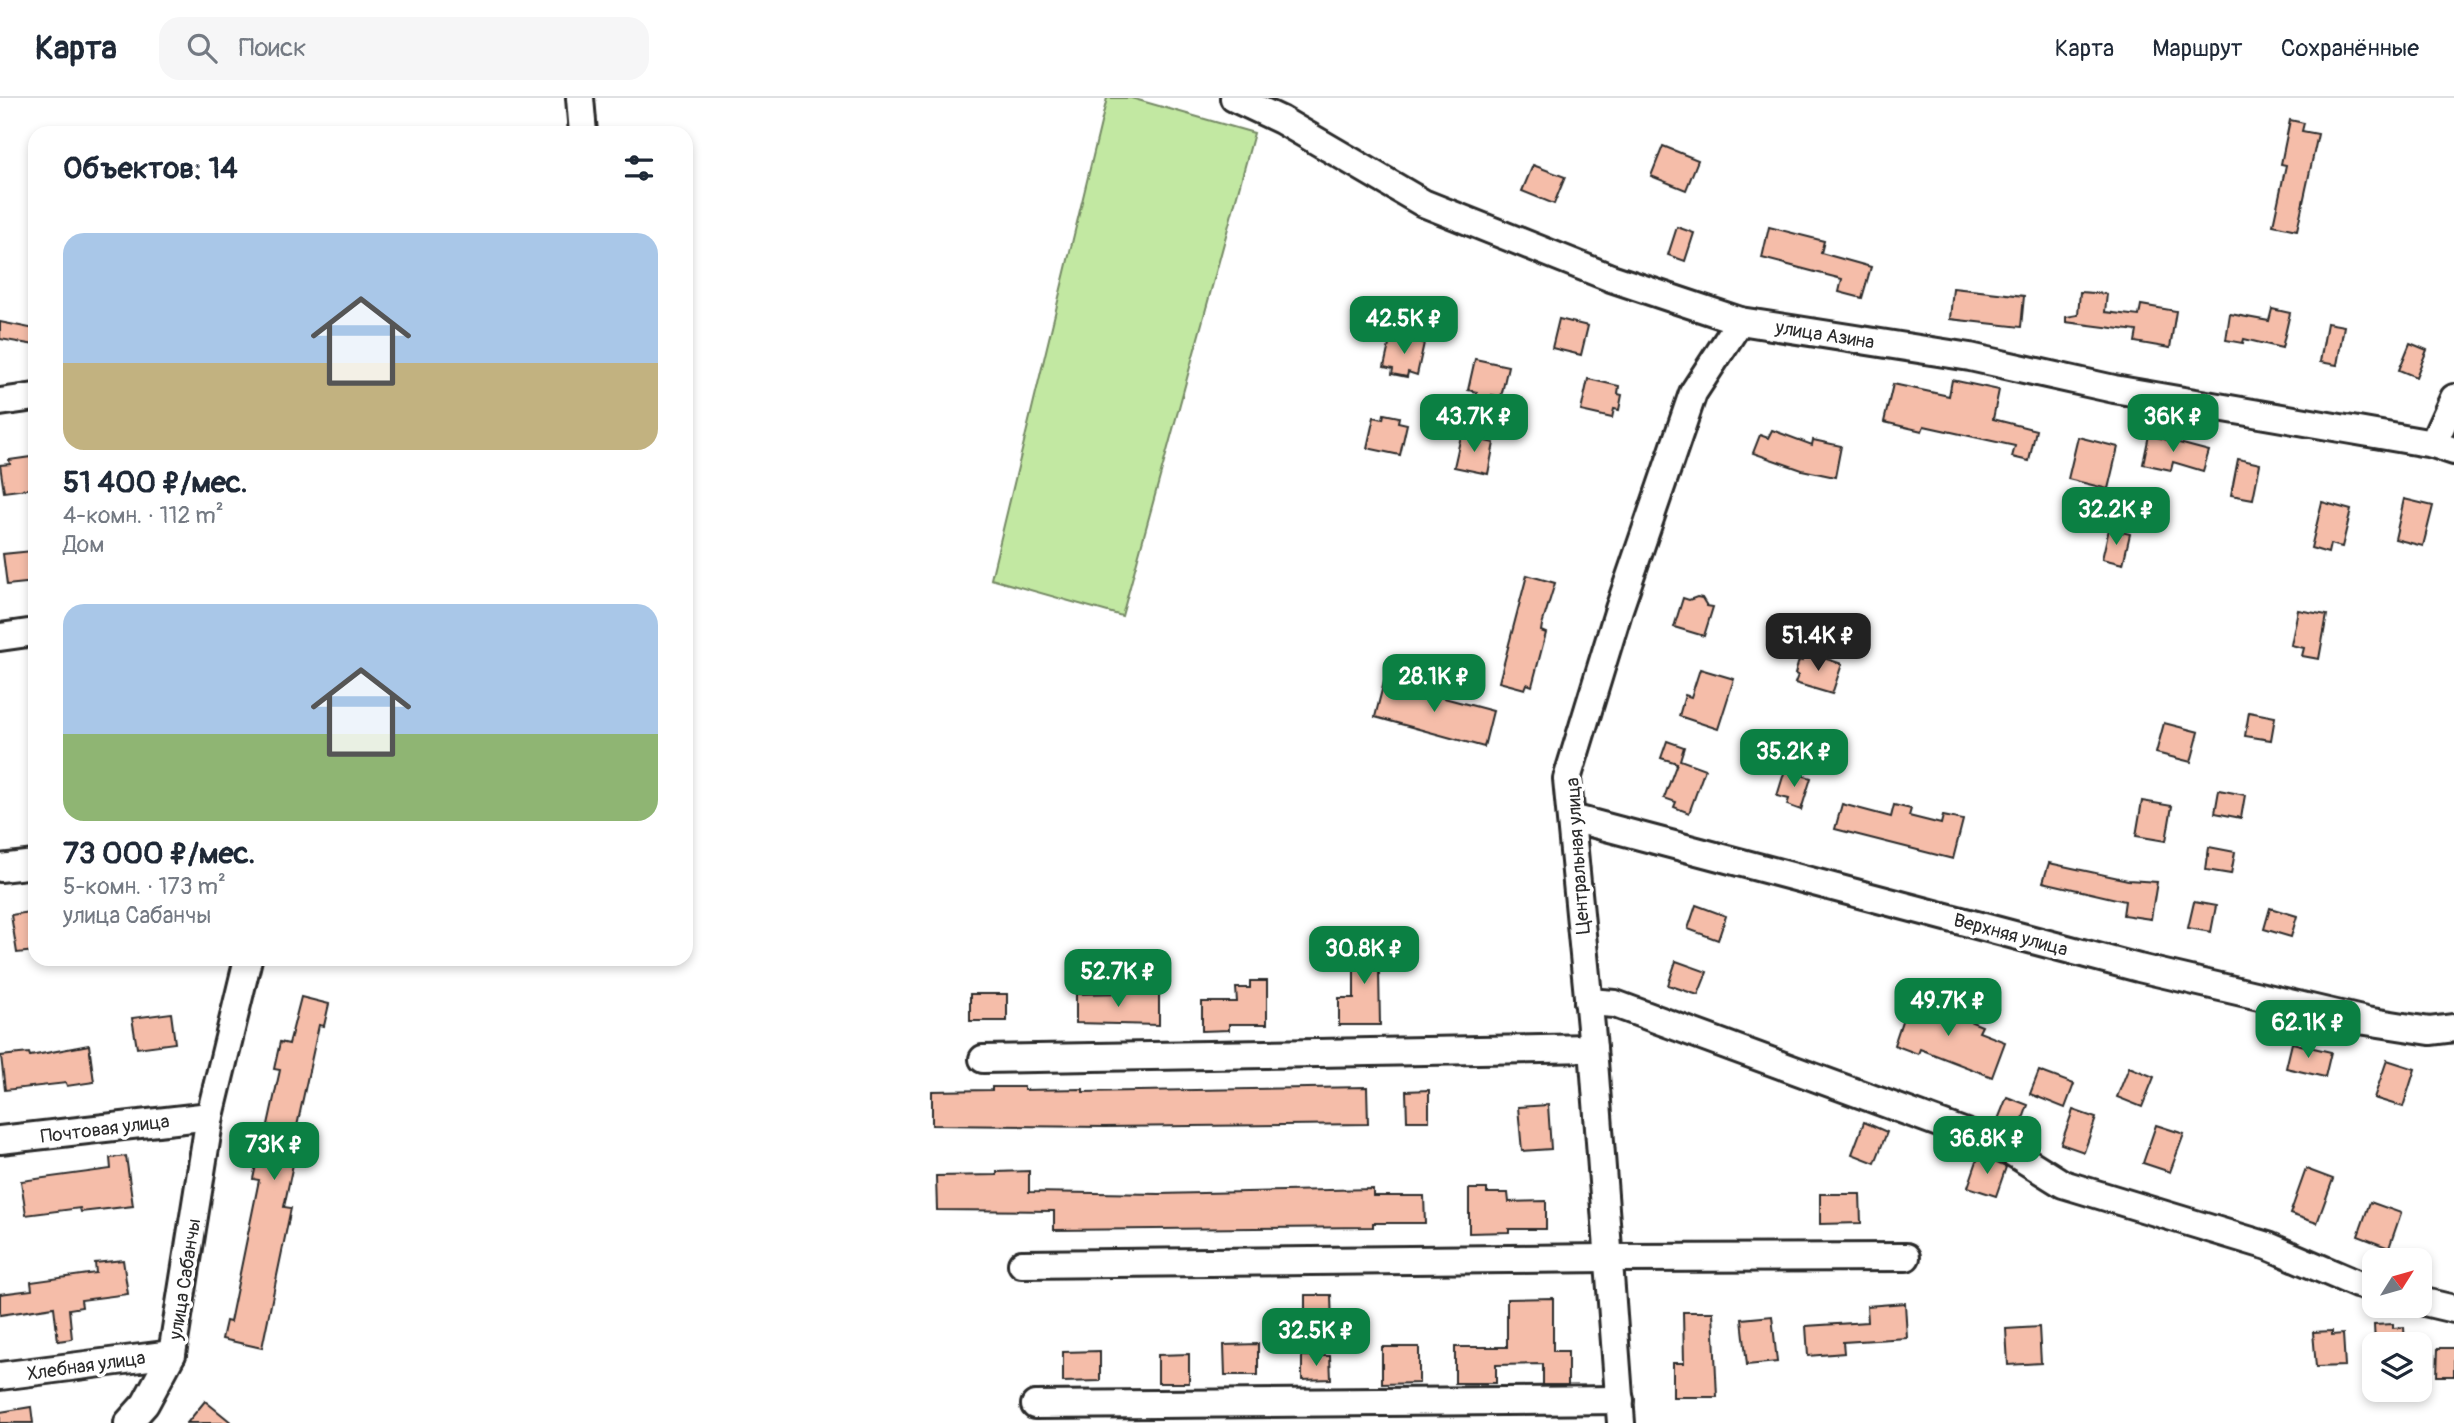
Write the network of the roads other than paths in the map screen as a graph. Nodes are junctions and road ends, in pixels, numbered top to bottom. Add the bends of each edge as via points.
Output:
1 (580, 98) edge
2 (1234, 98) edge
3 (582, 126) edge
4 (1740, 321) junction
5 (28, 398) edge
6 (2454, 398) edge
7 (0, 402) edge
8 (2444, 447) edge
9 (28, 633) edge
10 (0, 637) edge
11 (1572, 818) junction
12 (28, 865) edge
13 (0, 868) edge
14 (246, 966) edge
15 (1588, 1002) junction
16 (2454, 1028) edge
17 (1593, 1048) junction
18 (983, 1059) dead end
19 (210, 1116) junction
20 (0, 1140) edge
21 (1906, 1257) dead end
22 (1608, 1258) junction
23 (1022, 1264) dead end
24 (2362, 1285) edge
25 (2432, 1304) edge
26 (2454, 1309) edge
27 (172, 1353) junction
28 (0, 1376) edge
29 (1035, 1405) dead end
30 (1620, 1411) edge
31 (128, 1423) edge

1 - 3 street
2 - 4 street, улица Азина via 1281,120 1423,204 1611,278
4 - 8 street, улица Азина via 1970,357 2114,389
4 - 11 street, Центральная улица via 1693,393 1619,609 1567,779
5 - 7 street
6 - 8 street
9 - 10 street
11 - 15 street, Центральная улица
11 - 16 street, Верхняя улица via 2139,968 2366,1021 2430,1031
12 - 13 street
14 - 19 street, улица Сабанчы
15 - 17 street, Центральная улица
15 - 24 street via 1615,1004 2004,1147 2063,1184 2268,1246
17 - 18 street
17 - 22 street, Центральная улица
19 - 20 street, Почтовая улица
19 - 27 street, улица Сабанчы
21 - 22 street
22 - 23 street
22 - 30 street, Центральная улица
25 - 26 street
27 - 28 street, Хлебная улица
27 - 31 street, улица Сабанчы via 145,1404
29 - 30 street

